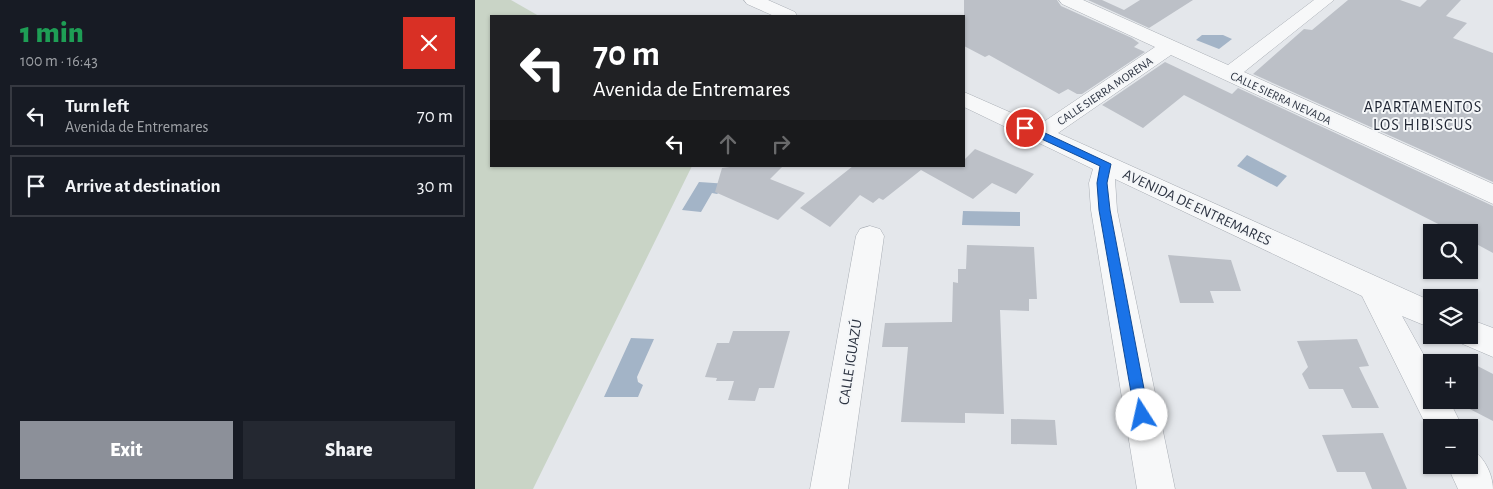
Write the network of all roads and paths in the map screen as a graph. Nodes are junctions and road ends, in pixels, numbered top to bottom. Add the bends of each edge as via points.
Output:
1 (753, 0) edge
2 (1069, 0) edge
3 (1325, 0) edge
4 (787, 10) edge
5 (1169, 47) junction
6 (1229, 74) junction
7 (965, 99) edge
8 (1040, 135) junction
9 (1106, 164) junction
10 (1493, 196) edge
11 (871, 236) dead end
12 (1373, 288) junction
13 (1423, 311) edge
14 (1478, 336) edge
15 (1493, 343) edge
16 (1423, 385) edge
17 (1470, 474) edge
18 (829, 489) edge
19 (1156, 489) edge
20 (1478, 489) edge

1 - 4 street
2 - 5 street, CALLE SIERRA NEVADA via 1106,9
3 - 6 street
5 - 6 street, CALLE SIERRA NEVADA
5 - 8 street, CALLE SIERRA MORENA
6 - 10 street, CALLE SIERRA NEVADA
7 - 8 street, AVENIDA DE ENTREMARES
8 - 9 street, AVENIDA DE ENTREMARES
9 - 12 street, AVENIDA DE ENTREMARES
9 - 19 street via 1102,183 1104,210
11 - 18 street, CALLE IGUAZÚ
12 - 13 street, AVENIDA DE ENTREMARES
12 - 16 street
14 - 15 street
17 - 20 street

